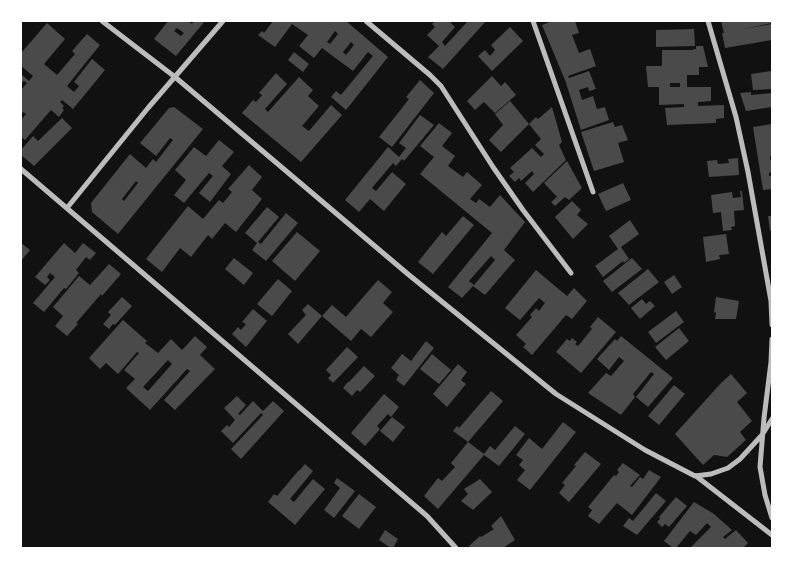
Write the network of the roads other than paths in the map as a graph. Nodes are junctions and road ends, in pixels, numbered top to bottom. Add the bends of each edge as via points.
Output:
1 (102, 21) edge
2 (223, 21) edge
3 (366, 21) edge
4 (533, 21) edge
5 (708, 21) edge
6 (175, 78) junction
7 (21, 168) edge
8 (593, 192) dead end
9 (68, 208) junction
10 (571, 274) dead end
11 (772, 325) edge
12 (772, 339) edge
13 (772, 419) edge
14 (762, 435) junction
15 (695, 476) junction
16 (772, 518) edge
17 (772, 535) edge
18 (456, 548) edge

1 - 6 street
2 - 6 street
3 - 10 street via 441,86 493,167
4 - 8 street
5 - 11 street via 748,172 771,301
6 - 9 street
6 - 15 street via 556,394 645,450
7 - 9 street
9 - 18 street via 427,516
12 - 14 street
13 - 14 street
14 - 15 street via 728,468
14 - 16 street via 760,467
15 - 17 street

